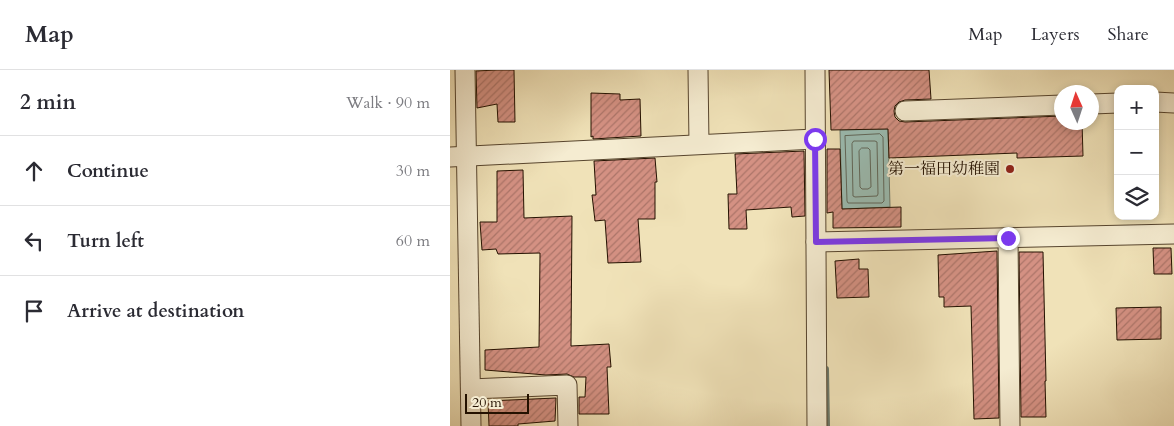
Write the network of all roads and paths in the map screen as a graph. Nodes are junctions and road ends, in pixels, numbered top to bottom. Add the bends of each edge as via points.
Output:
1 (465, 70) edge
2 (698, 70) edge
3 (815, 70) edge
4 (1159, 102) edge
5 (1114, 103) edge
6 (1174, 103) edge
7 (1099, 104) edge
8 (1054, 105) edge
9 (905, 111) dead end
10 (815, 139) junction
11 (699, 144) junction
12 (459, 156) edge
13 (1174, 234) edge
14 (1008, 238) junction
15 (822, 242) junction
16 (470, 389) junction
17 (471, 426) edge
18 (568, 426) edge
19 (817, 426) edge
20 (1010, 426) edge

1 - 12 street
2 - 11 street
3 - 10 street
4 - 6 street
5 - 7 street
8 - 9 street
10 - 11 street
10 - 15 street
11 - 12 street
12 - 16 street
13 - 14 street
14 - 15 street
14 - 20 street
15 - 19 street
16 - 17 street
16 - 18 street via 567,385

